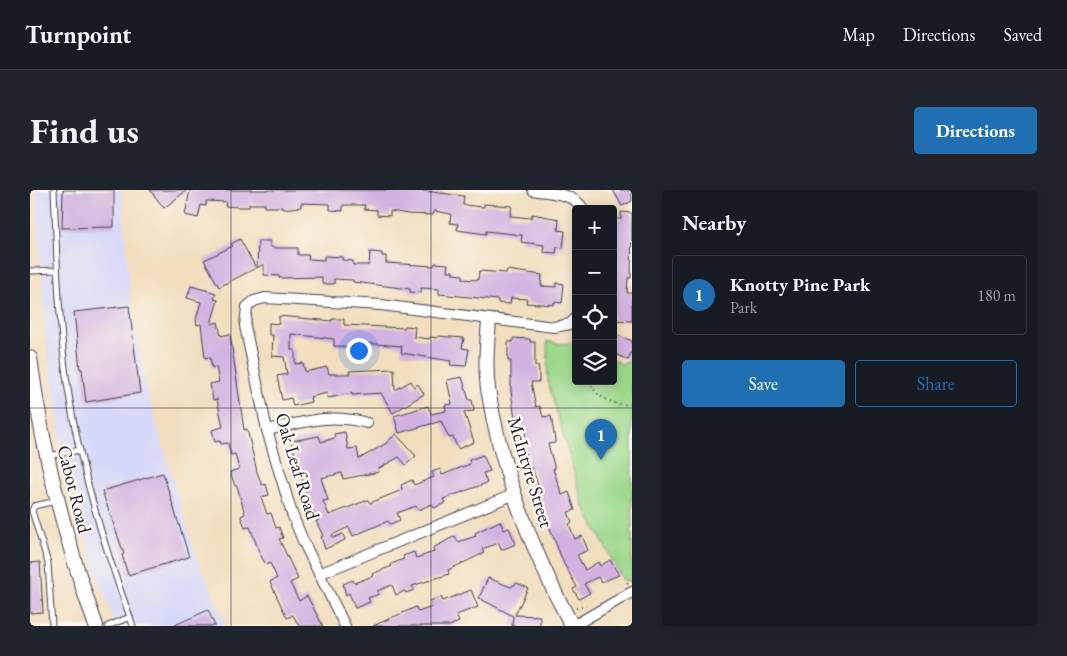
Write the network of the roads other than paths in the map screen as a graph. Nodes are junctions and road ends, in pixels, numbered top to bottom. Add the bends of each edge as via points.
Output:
1 (54, 190) edge
2 (533, 190) edge
3 (579, 205) edge
4 (57, 270) junction
5 (30, 271) edge
6 (489, 321) junction
7 (572, 321) edge
8 (30, 358) edge
9 (367, 423) dead end
10 (267, 430) junction
11 (80, 450) junction
12 (46, 456) junction
13 (514, 494) junction
14 (56, 501) junction
15 (319, 574) junction
16 (632, 592) edge
17 (130, 618) junction
18 (52, 626) edge
19 (96, 626) edge
20 (108, 626) edge
21 (133, 626) edge
22 (345, 626) edge
23 (572, 626) edge

1 - 4 lane
2 - 3 street via 566,196
4 - 5 lane
4 - 11 lane via 67,383
6 - 7 street via 554,327
6 - 10 street, Oak Leaf Road via 381,305 265,298 247,307 245,326
6 - 13 street, McIntyre Street via 488,389
8 - 12 street, Cabot Road
9 - 10 street via 324,417
10 - 15 street, Oak Leaf Road via 292,514
11 - 12 lane
11 - 17 lane via 101,531
12 - 14 street, Cabot Road
13 - 15 street
13 - 23 street, McIntyre Street via 550,583
14 - 18 lane via 34,506 32,511 48,562
14 - 19 street, Cabot Road
15 - 22 street, Oak Leaf Road
16 - 23 street
17 - 20 lane
17 - 21 lane

